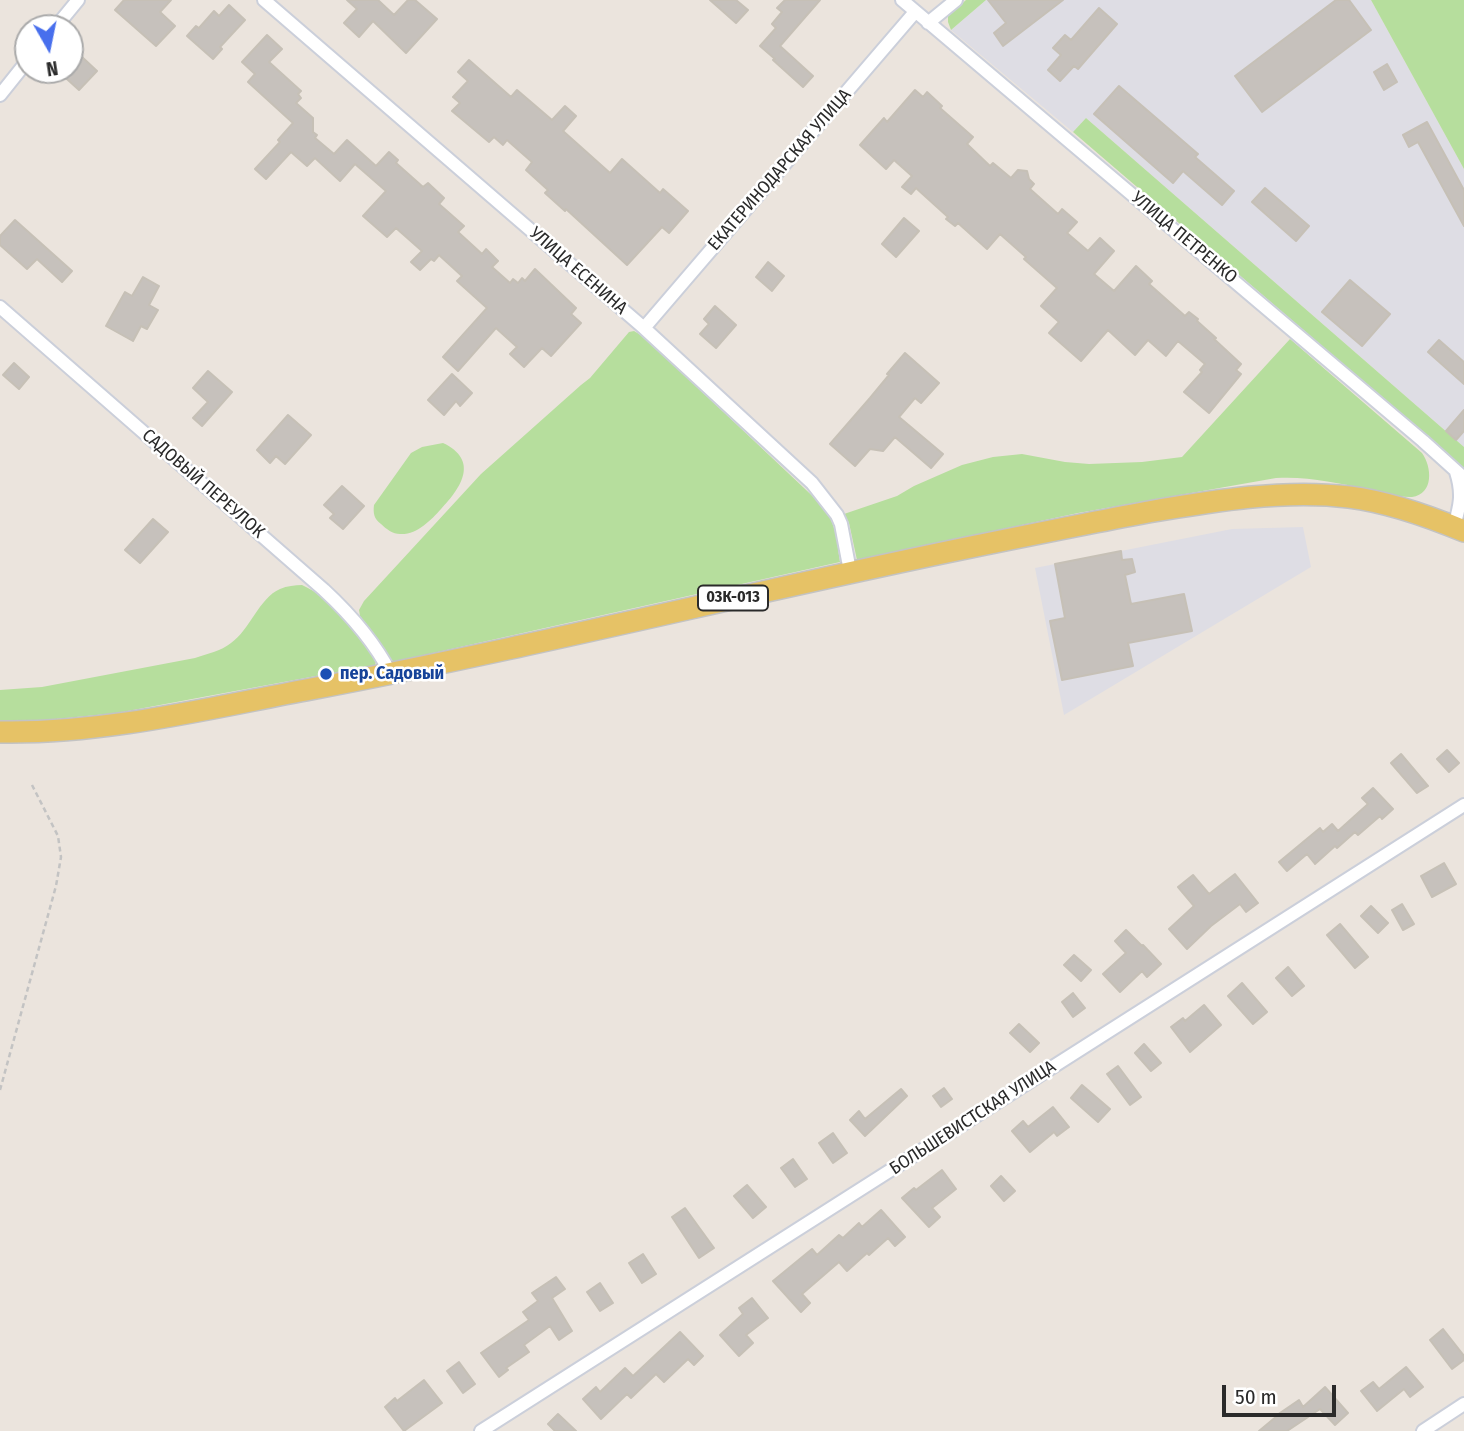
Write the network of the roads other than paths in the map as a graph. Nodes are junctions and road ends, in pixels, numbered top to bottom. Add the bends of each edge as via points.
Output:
1 (78, 0) edge
2 (264, 0) edge
3 (902, 0) edge
4 (956, 0) edge
5 (915, 12) junction
6 (66, 14) edge
7 (928, 23) junction
8 (14, 78) edge
9 (0, 95) edge
10 (0, 307) edge
11 (644, 328) junction
12 (1460, 475) edge
13 (1459, 529) edge
14 (850, 571) junction
15 (391, 674) junction
16 (0, 732) edge
17 (1464, 805) edge
18 (1464, 1404) edge
19 (481, 1431) edge
20 (1423, 1431) edge

1 - 6 street
2 - 11 street, УЛИЦА ЕСЕНИНА
3 - 5 street, УЛИЦА ПЕТРЕНКО
4 - 7 street
5 - 7 street, УЛИЦА ПЕТРЕНКО
5 - 11 street, ЕКАТЕРИНОДАРСКАЯ УЛИЦА
7 - 12 street, УЛИЦА ПЕТРЕНКО
8 - 9 street
10 - 15 street, САДОВЫЙ ПЕРЕУЛОК via 324,590 369,637
11 - 14 street, УЛИЦА ЕСЕНИНА via 812,482 841,524
12 - 13 street
13 - 14 main road, 03К-013 via 1400,508 1348,497 1233,499 1079,524
14 - 15 main road, 03К-013
15 - 16 main road, 03К-013 via 144,720
17 - 19 street, БОЛЬШЕВИСТСКАЯ УЛИЦА
18 - 20 street

